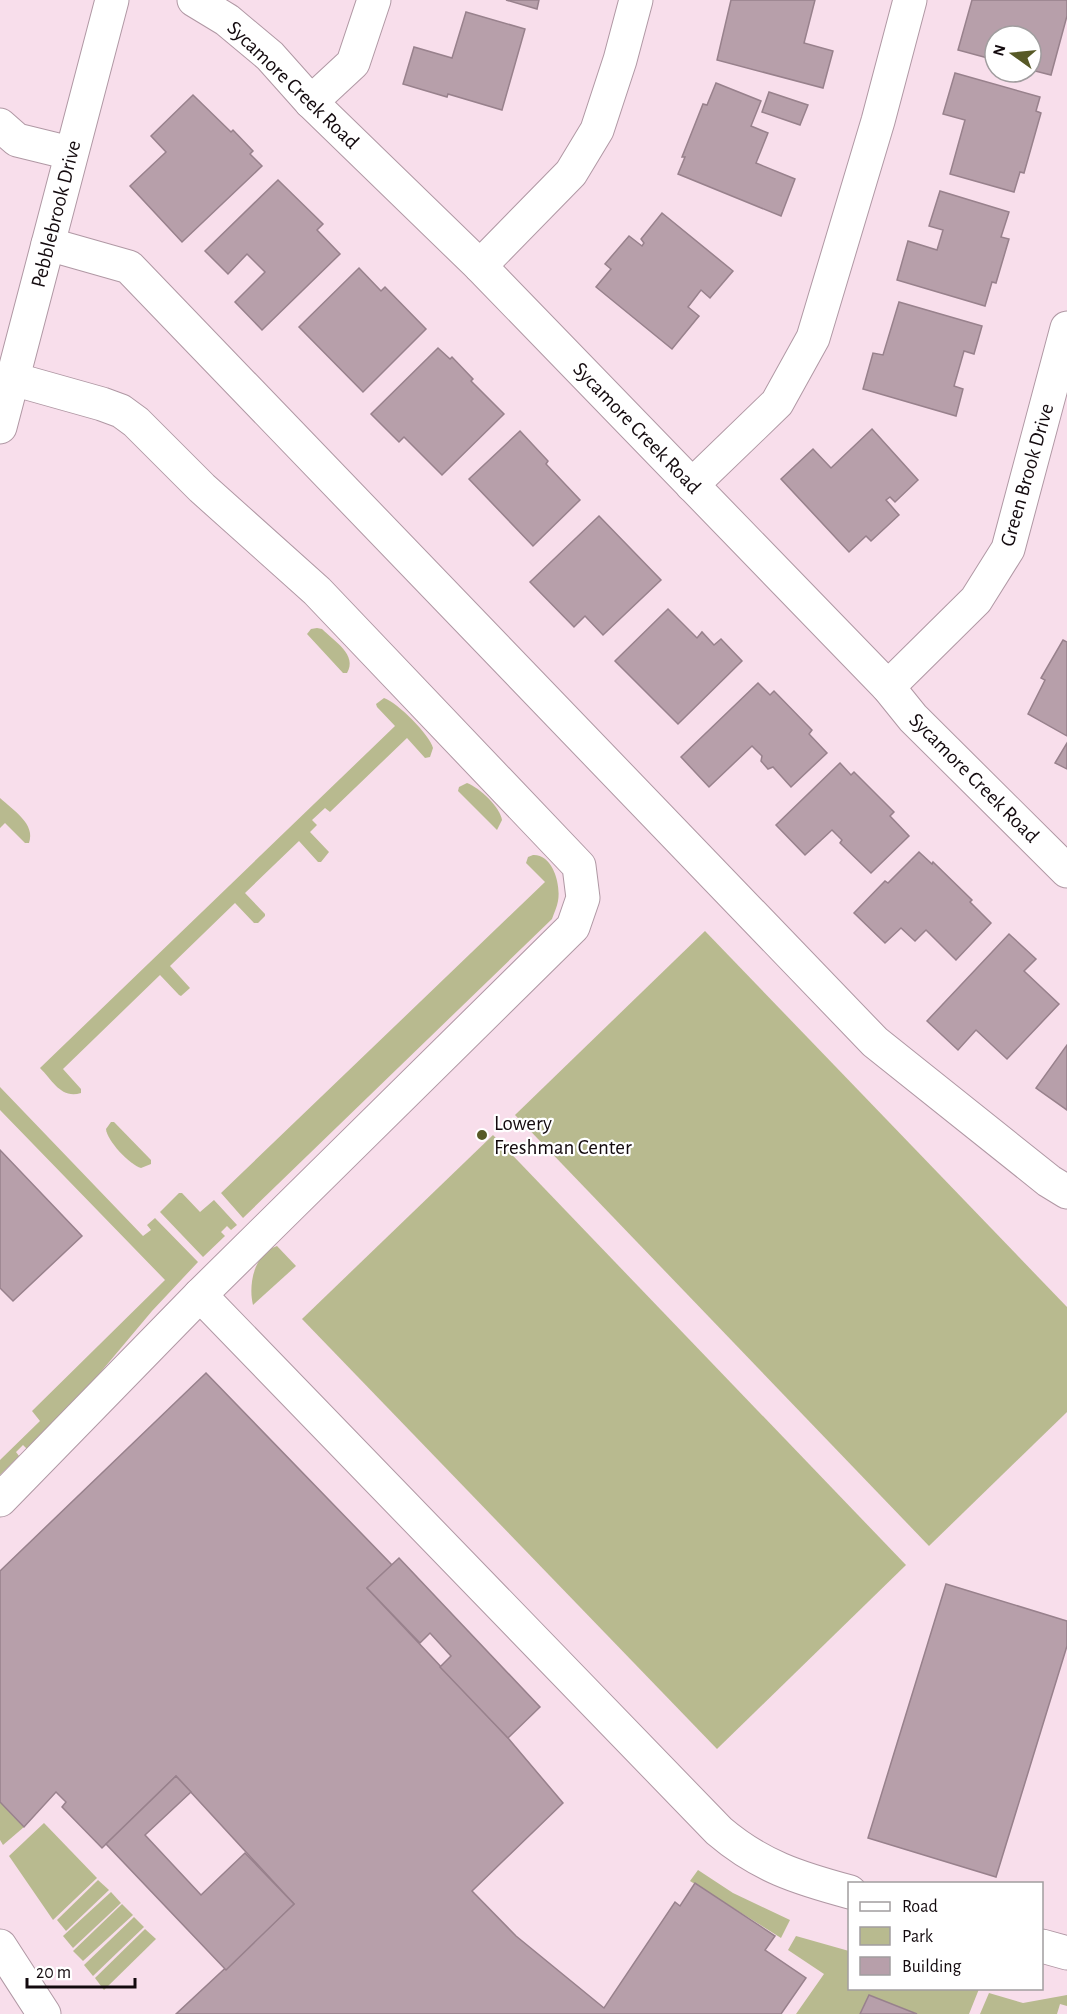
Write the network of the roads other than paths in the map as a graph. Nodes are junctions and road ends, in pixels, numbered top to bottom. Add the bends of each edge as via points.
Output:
1 (112, 0) edge
2 (194, 0) edge
3 (374, 0) edge
4 (636, 0) edge
5 (910, 0) edge
6 (311, 102) junction
7 (0, 125) edge
8 (70, 153) junction
9 (48, 244) junction
10 (480, 266) junction
11 (1067, 328) edge
12 (13, 379) junction
13 (0, 427) edge
14 (692, 485) junction
15 (888, 687) junction
16 (1067, 871) edge
17 (1067, 1192) edge
18 (200, 1295) junction
19 (0, 1500) edge
20 (848, 1892) edge
21 (0, 1946) edge
22 (1043, 1947) edge
23 (1067, 1953) edge
24 (44, 2014) edge

1 - 8 street, Pebblebrook Drive
2 - 6 street, Sycamore Creek Road via 227,20 270,56
3 - 6 street via 353,63
4 - 10 street via 597,130 571,173
5 - 14 street via 813,338 777,404
6 - 10 street, Sycamore Creek Road
7 - 8 street via 17,140
8 - 9 street, Pebblebrook Drive
9 - 12 street, Pebblebrook Drive
9 - 17 street via 129,267 874,1042
10 - 14 street, Sycamore Creek Road
11 - 15 street, Green Brook Drive via 1008,549 976,600
12 - 13 street, Pebblebrook Drive
12 - 18 street via 102,404 136,422 202,488 317,591 579,866 583,898 573,927
14 - 15 street, Sycamore Creek Road
15 - 16 street, Sycamore Creek Road via 913,718
18 - 19 street
18 - 20 street via 719,1831 760,1861 788,1874
21 - 24 street
22 - 23 street

